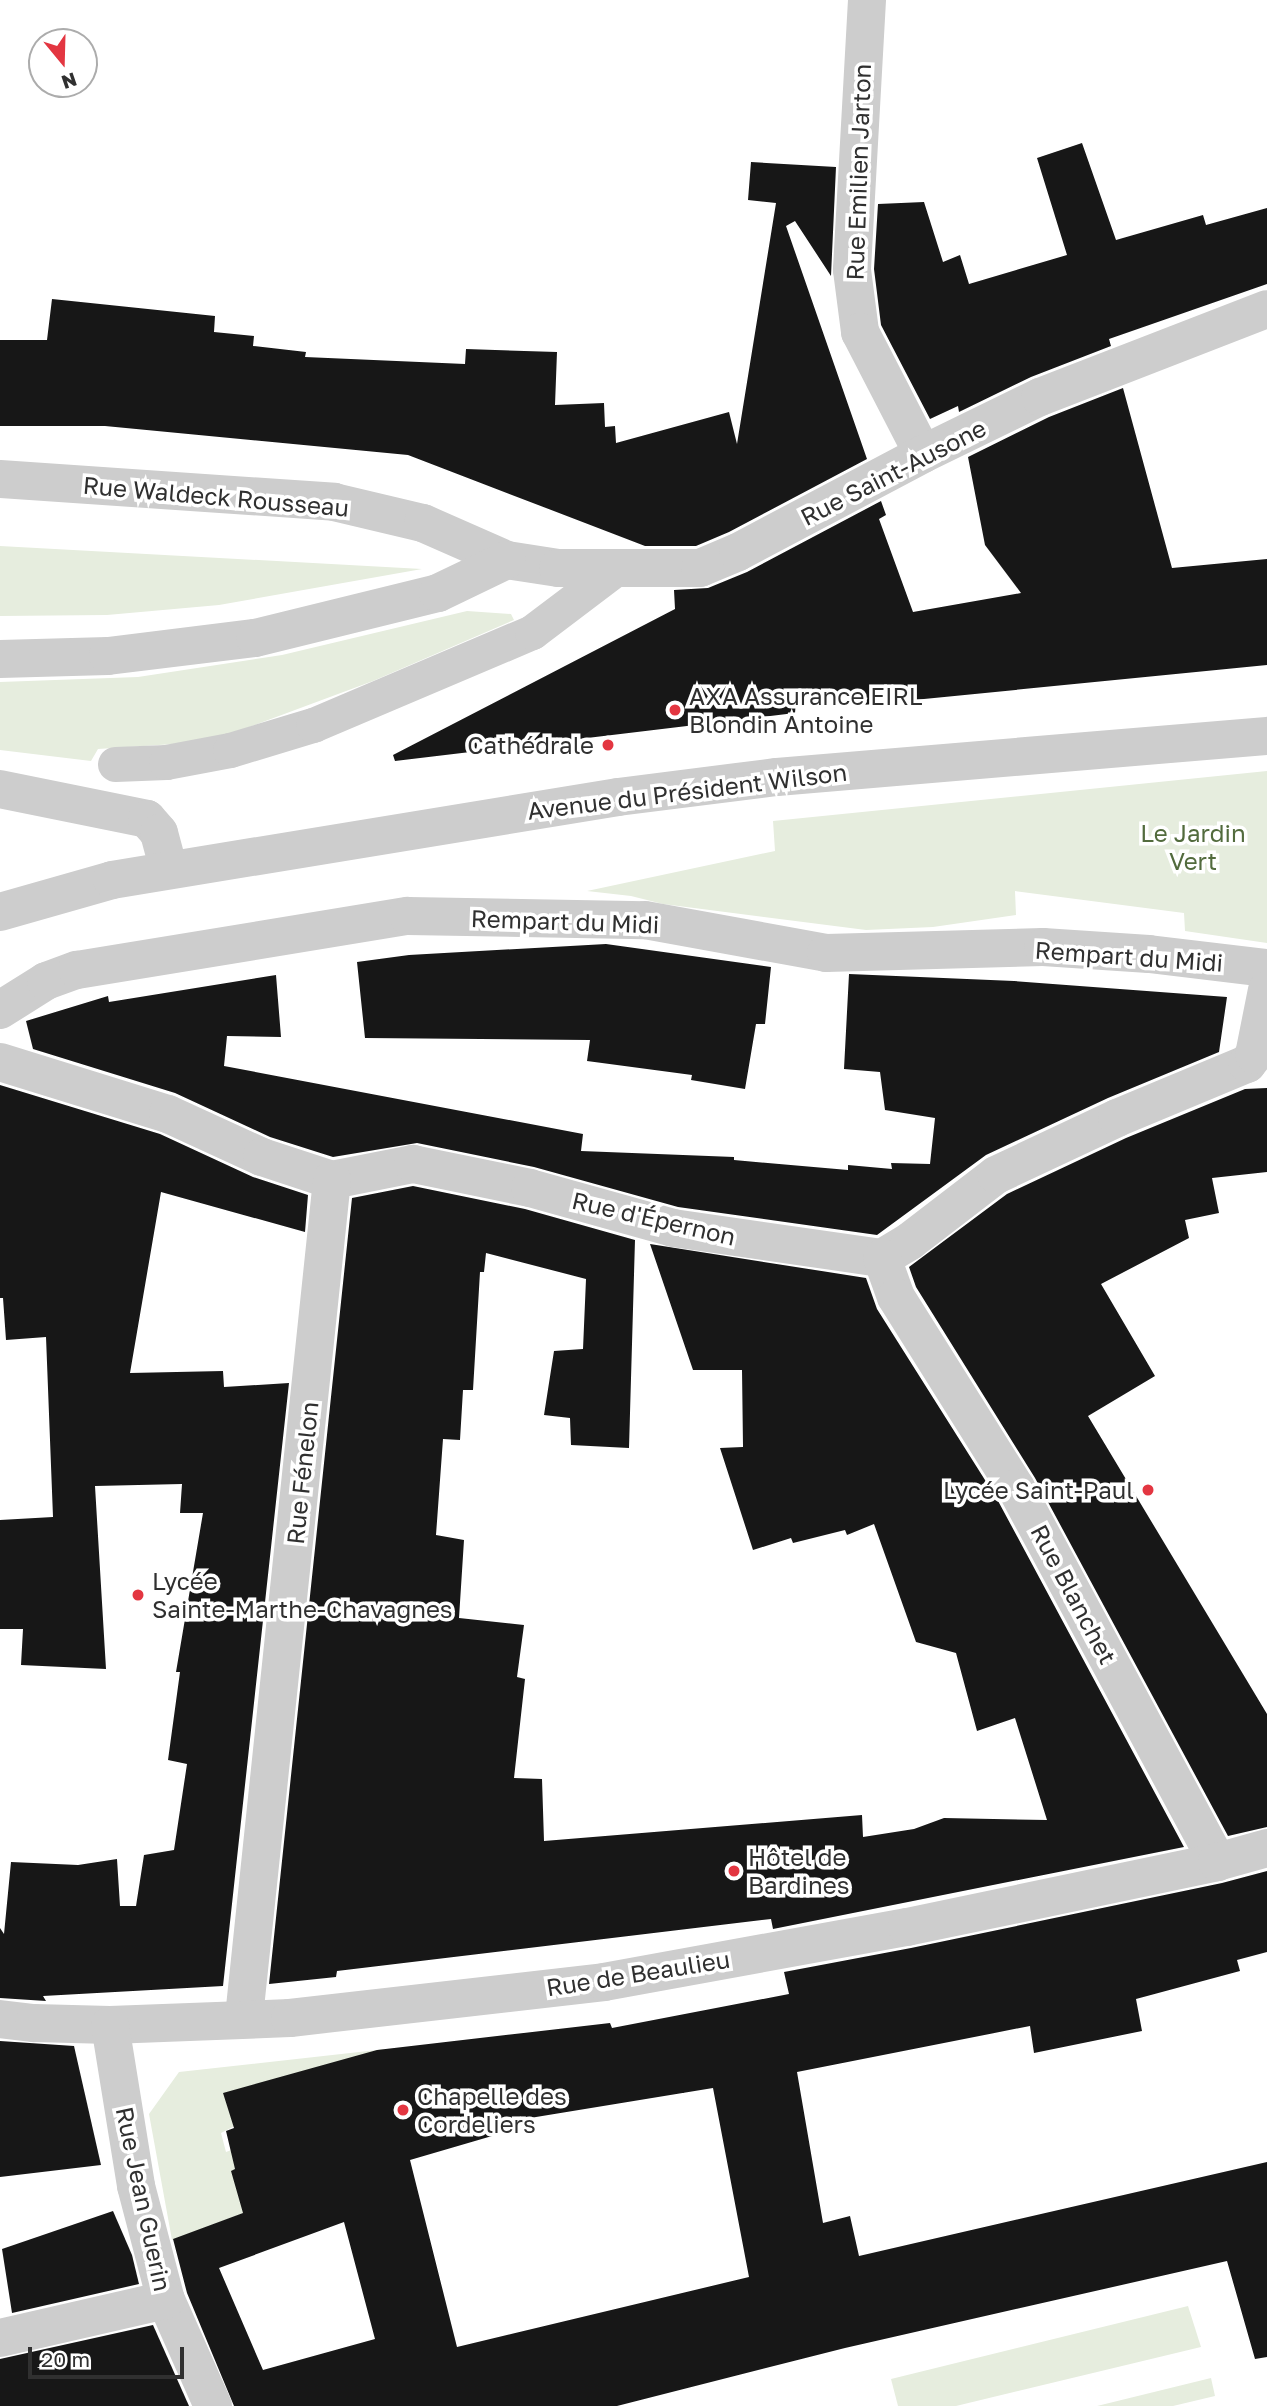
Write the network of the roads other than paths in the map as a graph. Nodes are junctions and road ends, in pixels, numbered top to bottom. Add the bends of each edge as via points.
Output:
1 (867, 0) edge
2 (1267, 309) edge
3 (923, 454) junction
4 (0, 479) edge
5 (507, 560) junction
6 (614, 570) junction
7 (0, 659) edge
8 (1267, 736) edge
9 (115, 764) dead end
10 (0, 789) edge
11 (169, 870) junction
12 (0, 912) edge
13 (1267, 968) edge
14 (1267, 990) edge
15 (0, 1010) edge
16 (0, 1062) edge
17 (332, 1180) junction
18 (882, 1258) junction
19 (1267, 1848) edge
20 (1217, 1862) junction
21 (244, 2017) junction
22 (0, 2019) edge
23 (110, 2025) junction
24 (166, 2300) junction
25 (0, 2338) edge
26 (213, 2406) edge

1 - 3 street, Rue Emilien Jarton via 852,270 855,295 860,332
2 - 3 street, Rue Saint-Ausone via 1040,397
3 - 6 street, Rue Saint-Ausone via 699,568
4 - 5 street, Rue Waldeck Rousseau via 334,502 423,523
5 - 6 street, Rue Saint-Ausone
5 - 7 street via 438,593 255,638 108,656
6 - 9 street via 532,632 313,725 230,750 166,762
8 - 11 street, Avenue du Président Wilson via 777,777 502,814
10 - 11 street via 146,819 159,833
11 - 12 street, Avenue du Président Wilson via 112,880
13 - 15 street, Rempart du Midi via 1043,947 826,953 645,920 408,916 77,970 46,981
14 - 18 street via 1254,1055 1247,1064 996,1175
16 - 17 street, Rue d'Épernon via 168,1114 262,1157
17 - 18 street, Rue d'Épernon via 413,1164 530,1188 673,1228
17 - 21 street, Rue Fénelon
18 - 20 street, Rue Blanchet via 896,1297 1016,1488
19 - 20 street, Rue de Beaulieu
20 - 21 street, Rue de Beaulieu via 907,1927 604,1982 290,2018
21 - 23 street, Rue de Beaulieu
22 - 23 street, Rue de Beaulieu
23 - 24 street, Rue Jean Guerin via 136,2186
24 - 25 street
24 - 26 street, Rue Jean Guerin

